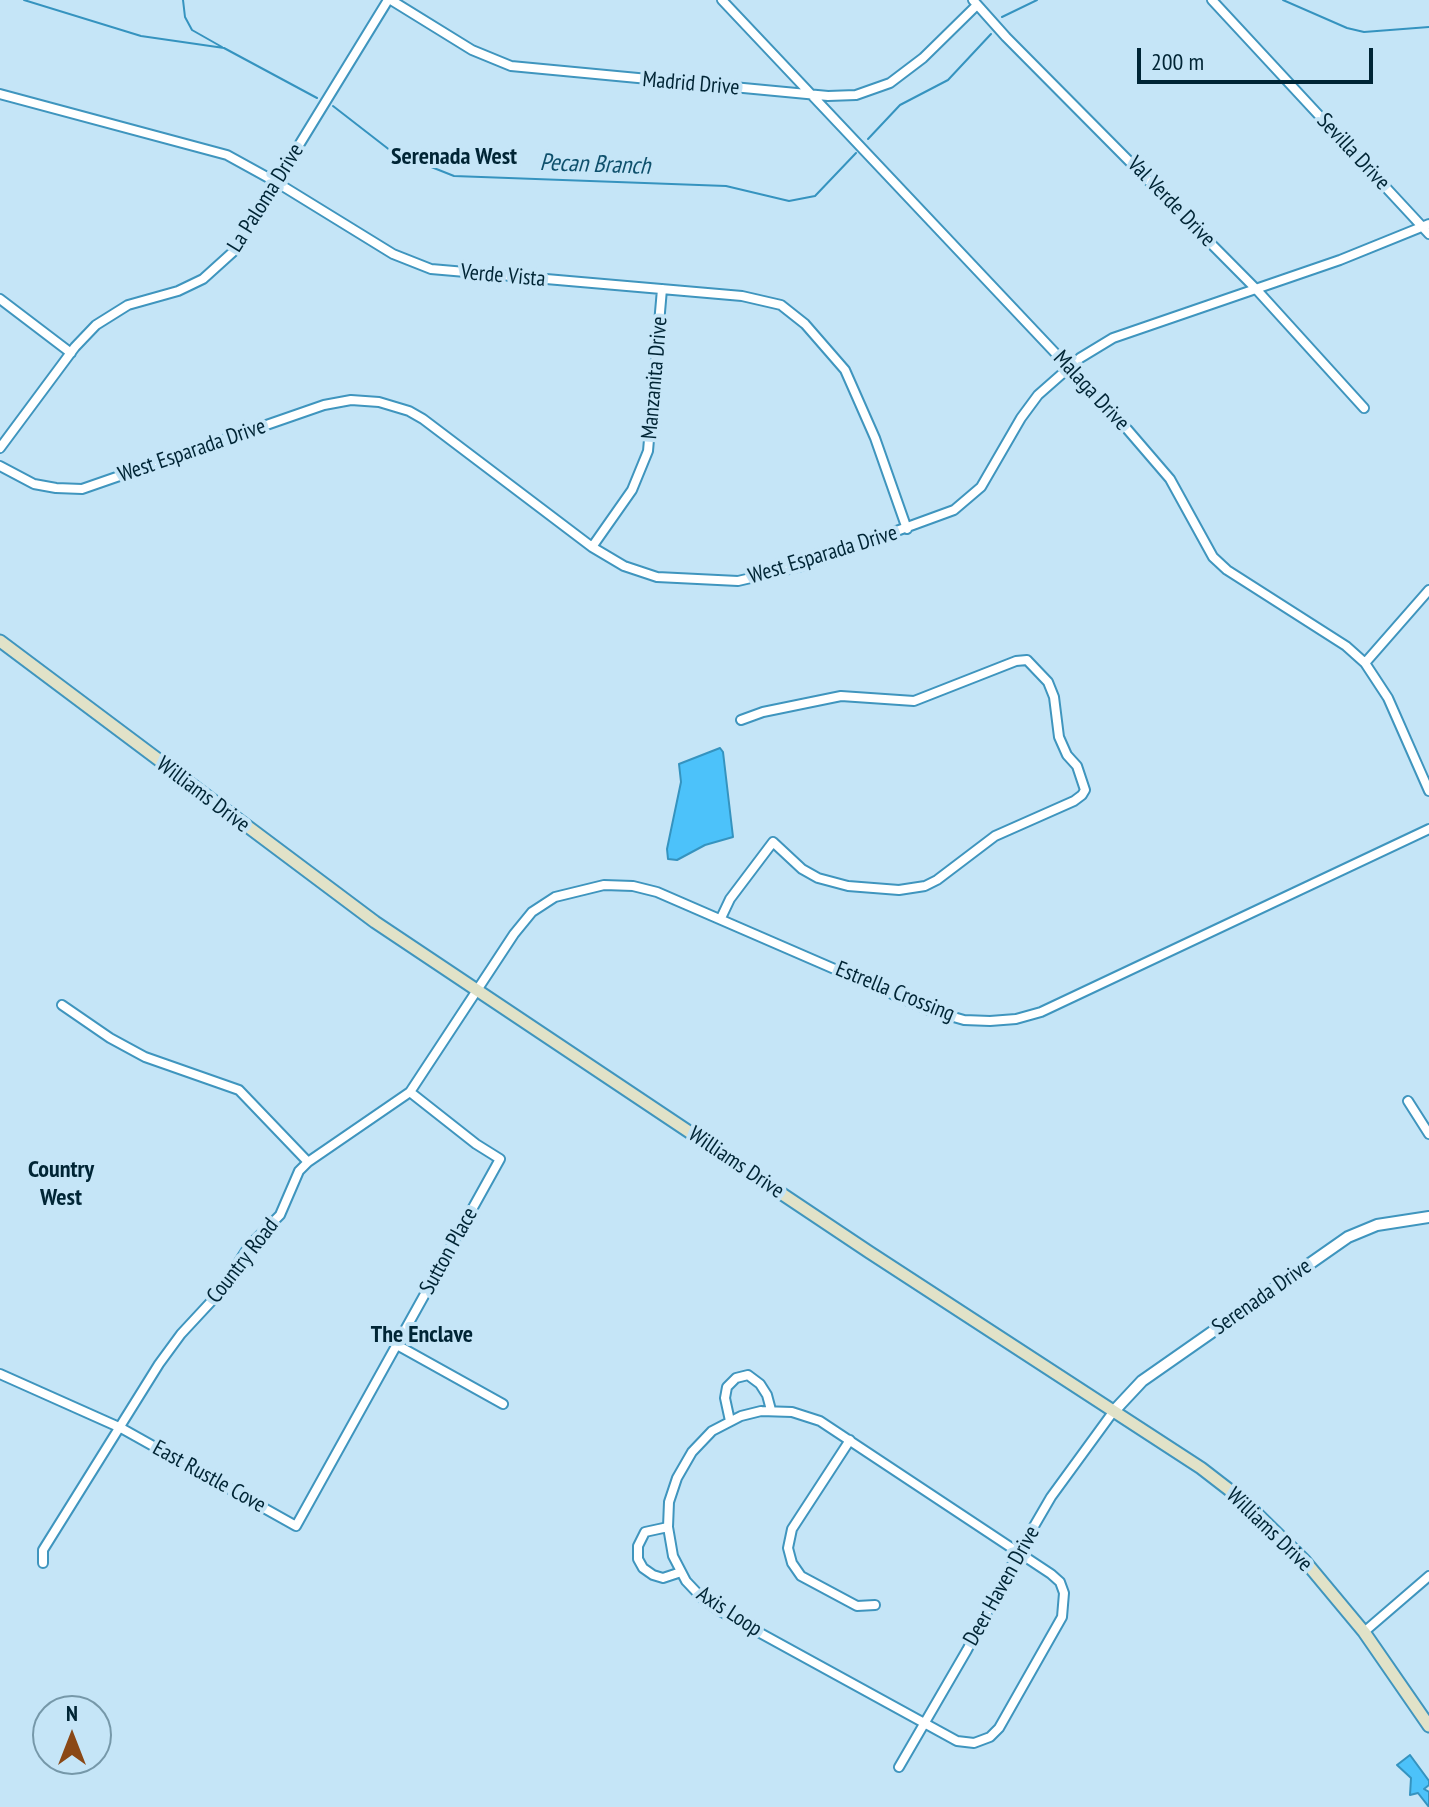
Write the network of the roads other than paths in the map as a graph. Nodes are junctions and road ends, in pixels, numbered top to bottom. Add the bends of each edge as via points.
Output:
1 (390, 0) edge
2 (722, 0) edge
3 (1212, 0) edge
4 (975, 3) edge
5 (0, 94) edge
6 (812, 95) junction
7 (276, 182) junction
8 (1427, 228) edge
9 (662, 289) junction
10 (1256, 289) junction
11 (0, 299) edge
12 (71, 353) junction
13 (1069, 367) junction
14 (1364, 408) dead end
15 (0, 448) edge
16 (0, 466) edge
17 (907, 529) junction
18 (592, 547) junction
19 (1429, 590) edge
20 (0, 641) edge
21 (1365, 663) junction
22 (741, 720) dead end
23 (1429, 791) edge
24 (1429, 829) edge
25 (721, 918) junction
26 (478, 991) junction
27 (62, 1005) dead end
28 (410, 1092) junction
29 (1408, 1101) dead end
30 (1429, 1134) edge
31 (308, 1162) junction
32 (1429, 1217) edge
33 (397, 1345) junction
34 (0, 1374) edge
35 (503, 1404) dead end
36 (771, 1410) junction
37 (1113, 1412) junction
38 (730, 1421) junction
39 (121, 1428) junction
40 (850, 1440) junction
41 (296, 1526) joint
42 (668, 1527) junction
43 (1019, 1552) junction
44 (43, 1563) dead end
45 (681, 1572) junction
46 (1429, 1576) edge
47 (875, 1605) dead end
48 (1364, 1632) junction
49 (924, 1724) junction
50 (1429, 1726) edge
51 (899, 1767) dead end

1 - 6 street, Madrid Drive via 472,50 511,66
1 - 7 street, La Paloma Drive
2 - 6 street, Malaga Drive
3 - 8 street, Sevilla Drive
4 - 6 street, Madrid Drive via 923,58 890,83 856,95
4 - 10 street, Val Verde Drive
5 - 7 street, Verde Vista via 208,149
6 - 13 street, Malaga Drive
7 - 9 street, Verde Vista via 393,254 431,269
7 - 12 street, La Paloma Drive via 234,251 215,271 191,286 107,316
8 - 10 street, West Esparada Drive
9 - 17 street, Verde Vista via 757,299 781,305 805,324 852,383
9 - 18 street, Manzanita Drive via 648,451 632,490
10 - 13 street, West Esparada Drive via 1123,333
10 - 14 street, Val Verde Drive
11 - 12 street
12 - 15 street, La Paloma Drive
13 - 17 street, West Esparada Drive via 1029,406 974,496
13 - 21 street, Malaga Drive via 1170,479 1213,557
16 - 18 street, West Esparada Drive via 34,484 82,489 324,405 379,402 423,419
17 - 18 street, West Esparada Drive via 798,567 738,581 657,577
19 - 21 street
20 - 26 main road, Williams Drive via 294,863
21 - 23 street, Malaga Drive via 1388,698
22 - 25 street via 841,696 914,701 1027,660 1048,682 1059,737 1085,790 1074,801 995,836 925,886 899,890 818,878 773,842
24 - 25 street, Estrella Crossing via 1071,999 1016,1019 964,1020 929,1010
25 - 26 street, Estrella Crossing via 633,886 573,891 532,912
26 - 28 street, Country Road
26 - 37 main road, Williams Drive
27 - 31 street via 146,1057 239,1090
28 - 31 street, Country Road
28 - 33 street, Sutton Place via 500,1159
29 - 30 street
31 - 39 street, Country Road via 280,1215 249,1246 220,1292 172,1345
32 - 37 street, Serenada Drive via 1377,1225 1348,1237 1142,1381
33 - 35 street
33 - 41 street, Sutton Place
34 - 39 street, East Rustle Cove
36 - 38 street, Axis Loop
36 - 38 street via 760,1384 748,1375 736,1378 725,1398
36 - 40 street, Axis Loop via 811,1417
37 - 43 street, Deer Haven Drive
37 - 48 main road, Williams Drive via 1245,1502 1288,1542
38 - 42 street, Axis Loop via 704,1438 686,1461 671,1494
39 - 41 street, East Rustle Cove
39 - 44 street, Country Road via 43,1550
40 - 43 street, Axis Loop
40 - 47 street via 792,1529 788,1548 801,1576 857,1606
42 - 45 street, Axis Loop
42 - 45 street via 645,1532 638,1559 653,1575 663,1578
43 - 49 street, Deer Haven Drive
43 - 49 street, Axis Loop via 1060,1582 1062,1617 990,1737 962,1743
45 - 49 street, Axis Loop via 696,1593 720,1611
46 - 48 street
48 - 50 main road, Williams Drive
49 - 51 street, Deer Haven Drive

